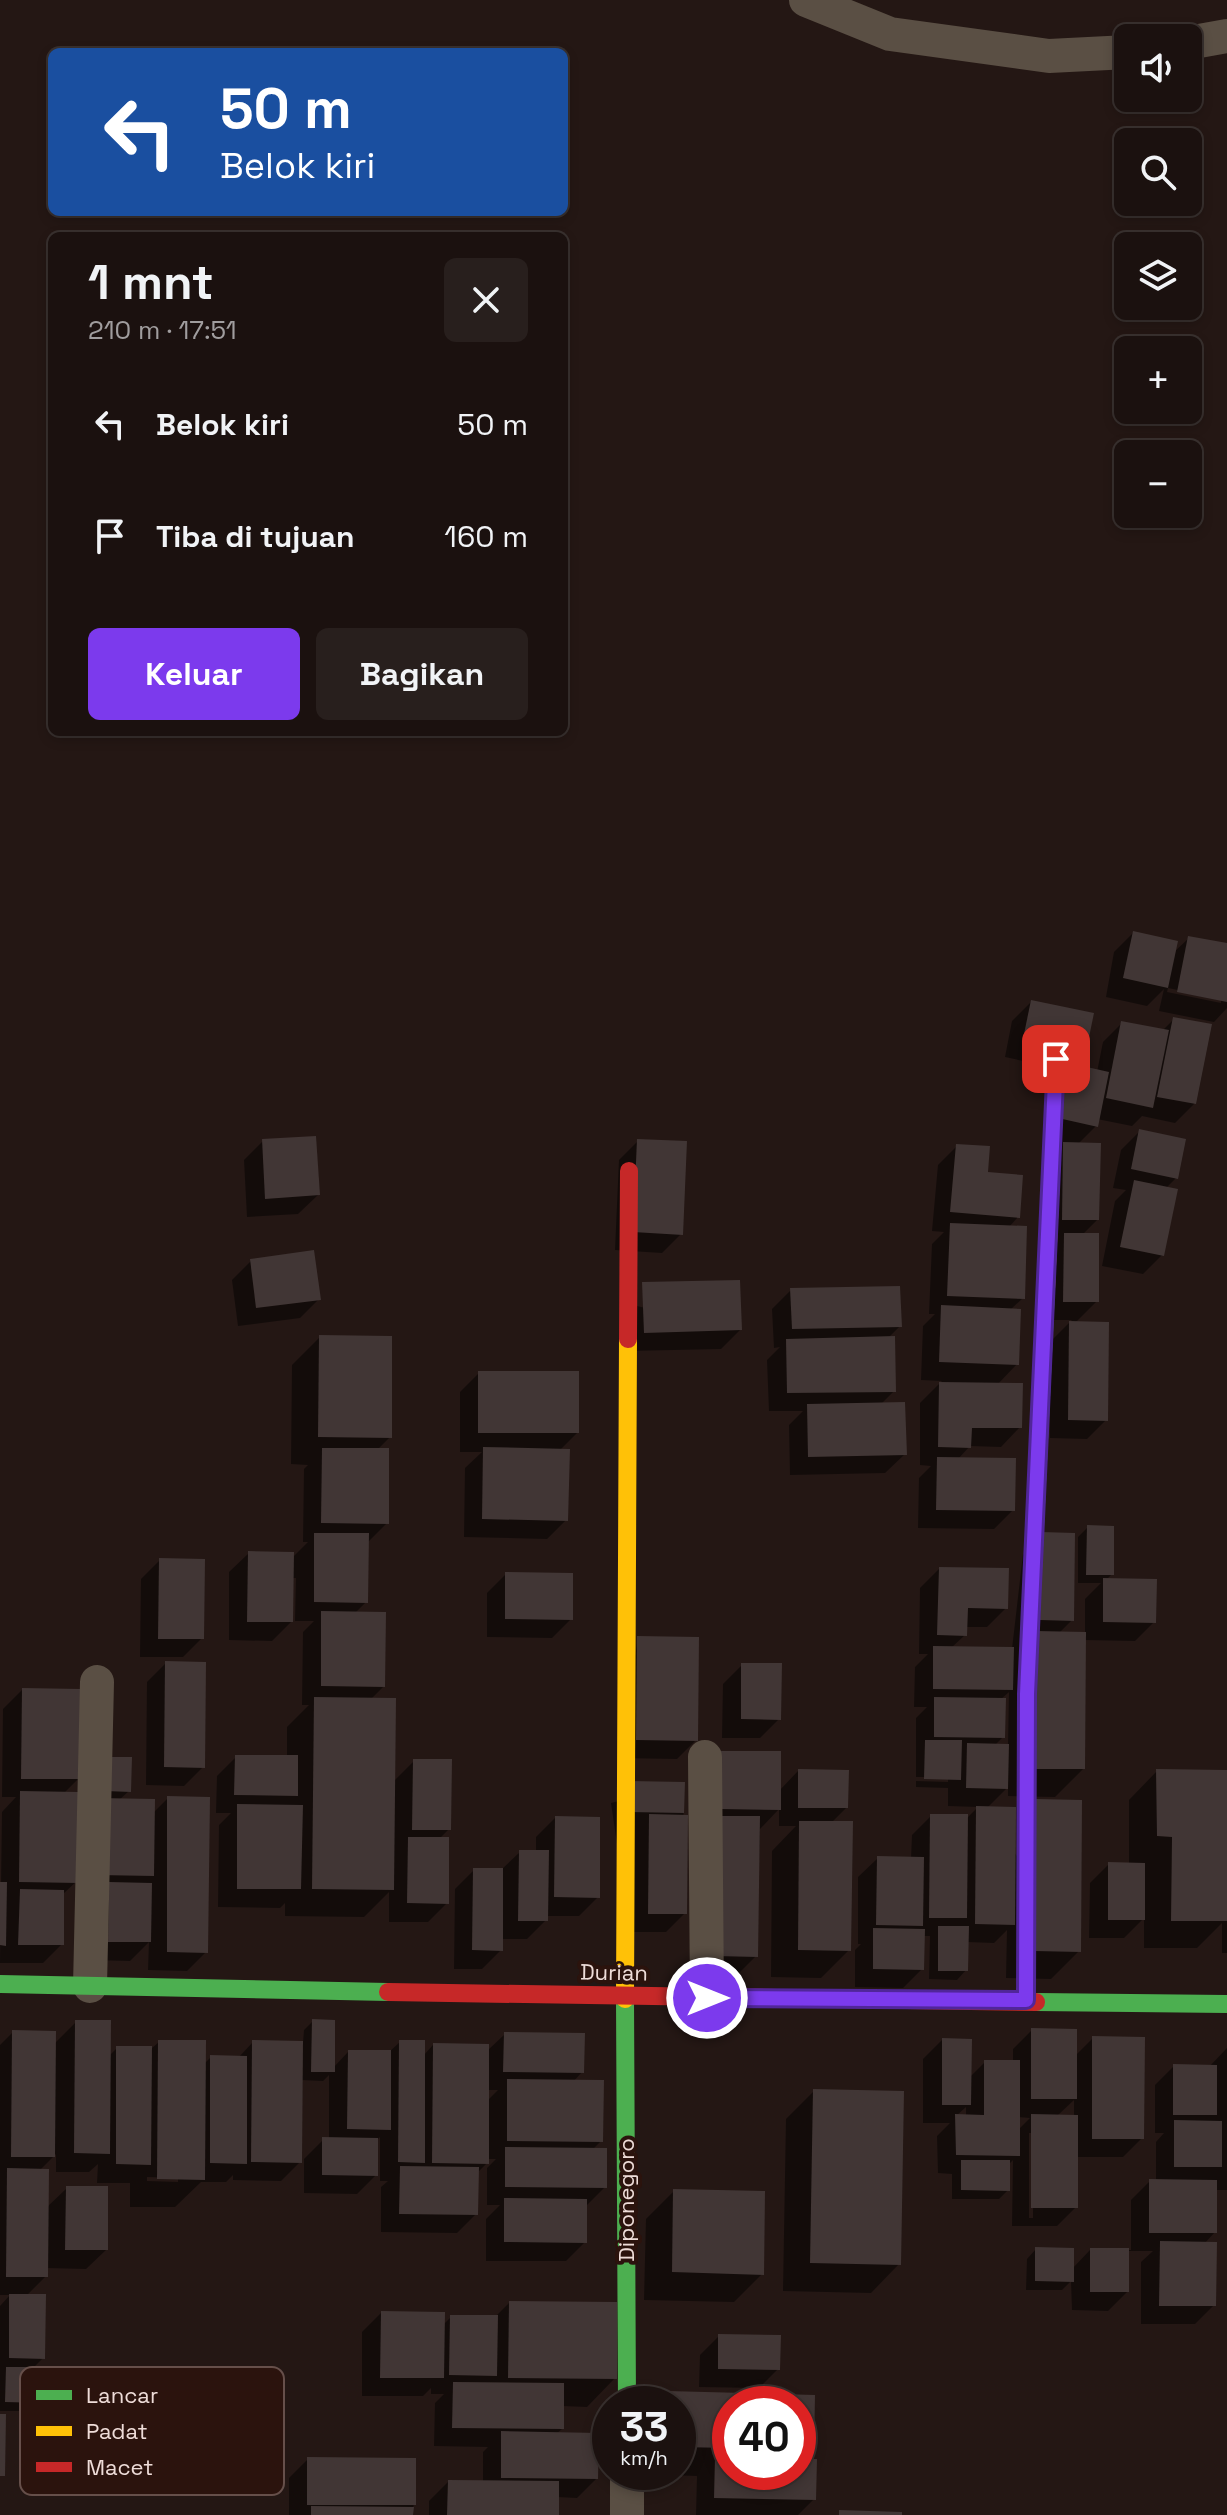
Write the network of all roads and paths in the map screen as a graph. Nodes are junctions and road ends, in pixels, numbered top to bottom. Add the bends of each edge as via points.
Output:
1 (806, 0) edge
2 (1227, 36) edge
3 (1202, 40) edge
4 (1114, 53) edge
5 (1056, 1059) dead end
6 (629, 1171) dead end
7 (97, 1682) dead end
8 (705, 1757) dead end
9 (0, 1984) edge
10 (90, 1986) junction
11 (625, 1996) junction
12 (707, 1998) junction
13 (1026, 2000) junction
14 (1227, 2004) edge
15 (627, 2386) edge
16 (627, 2490) edge
17 (627, 2515) edge

1 - 4 street via 890,34 1049,56
2 - 3 street
5 - 13 street via 1027,1694
6 - 11 street, Diponegoro
7 - 10 street
8 - 12 street
9 - 10 street, Durian
10 - 11 street, Durian
11 - 12 street, Durian
11 - 15 street, Diponegoro
12 - 13 street, Durian
13 - 14 street, Durian
16 - 17 street

